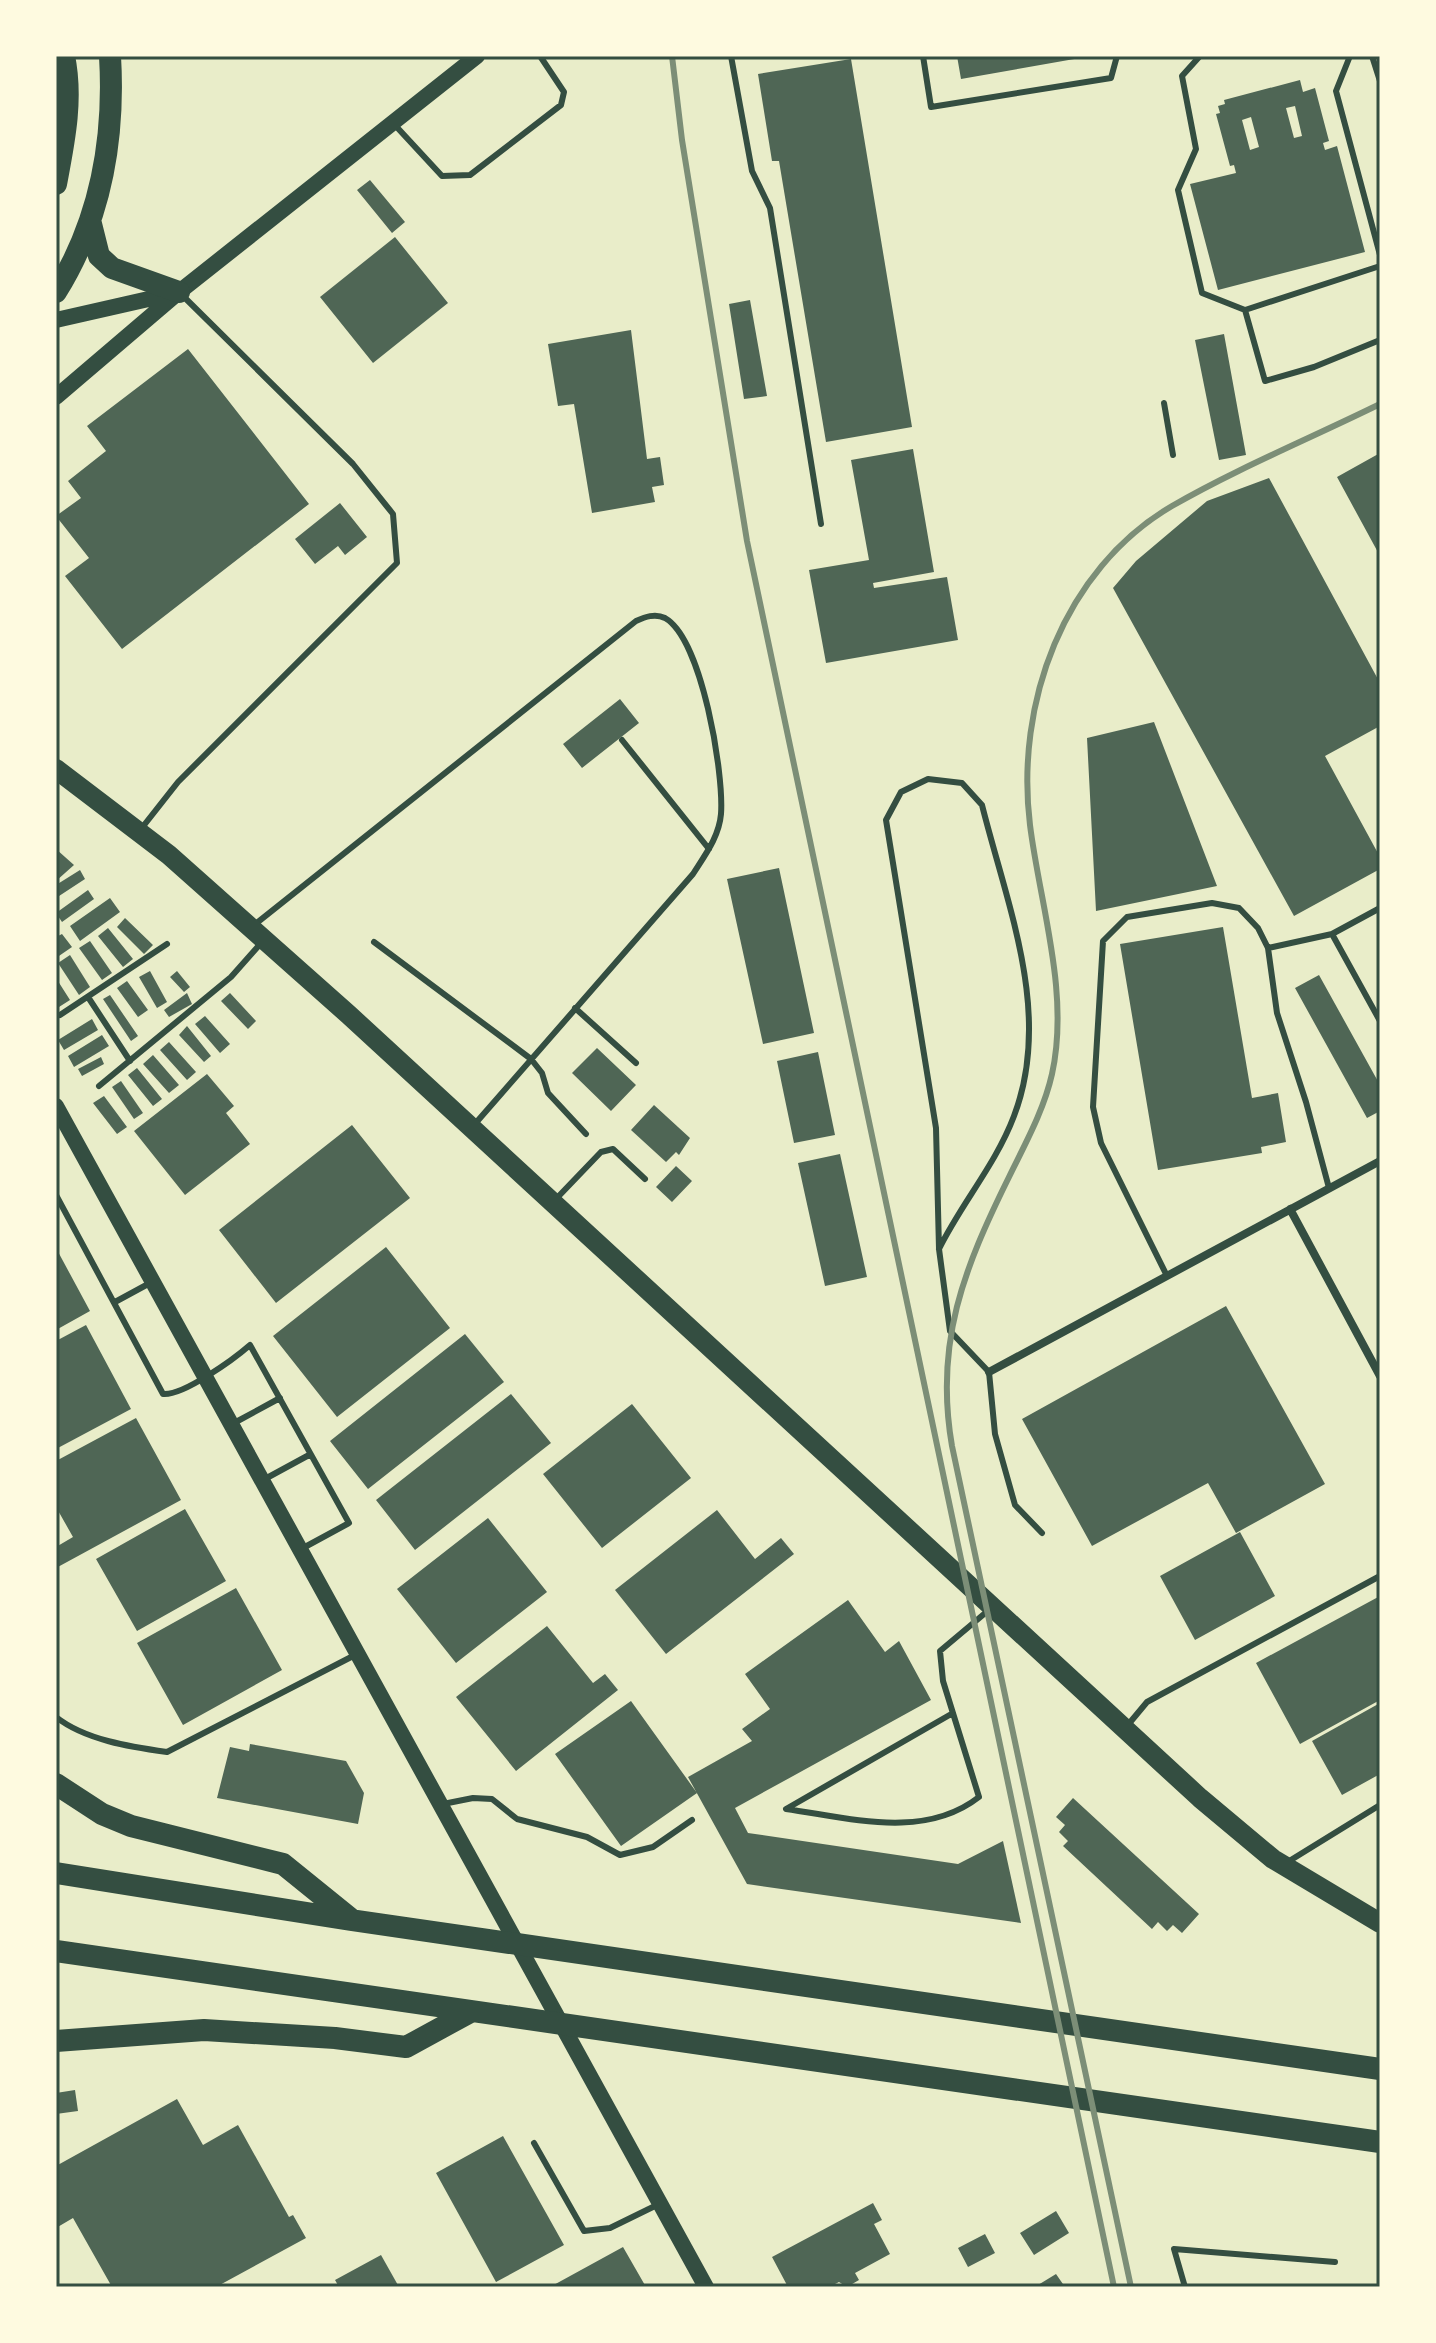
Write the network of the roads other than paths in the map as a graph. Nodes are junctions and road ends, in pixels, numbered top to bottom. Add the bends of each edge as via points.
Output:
1 (64, 56) edge
2 (110, 56) edge
3 (477, 56) edge
4 (540, 56) edge
5 (731, 56) edge
6 (923, 56) edge
7 (1117, 56) edge
8 (1200, 56) edge
9 (1350, 56) edge
10 (1372, 56) edge
11 (1380, 81) edge
12 (392, 123) junction
13 (56, 184) edge
14 (91, 224) junction
15 (1380, 255) edge
16 (1380, 266) edge
17 (56, 292) edge
18 (179, 292) junction
19 (1245, 310) junction
20 (56, 320) edge
21 (1380, 340) edge
22 (56, 397) edge
23 (1164, 403) dead end
24 (1173, 455) dead end
25 (821, 524) dead end
26 (622, 740) dead end
27 (56, 756) edge
28 (61, 775) edge
29 (139, 831) junction
30 (709, 849) junction
31 (1380, 908) edge
32 (258, 934) junction
33 (1332, 934) junction
34 (374, 942) dead end
35 (167, 944) dead end
36 (1268, 948) junction
37 (88, 997) junction
38 (575, 1008) junction
39 (60, 1015) dead end
40 (1380, 1021) edge
41 (531, 1059) junction
42 (130, 1061) junction
43 (636, 1063) dead end
44 (99, 1086) dead end
45 (56, 1106) edge
46 (472, 1128) junction
47 (586, 1134) dead end
48 (1380, 1161) edge
49 (645, 1179) dead end
50 (1329, 1188) junction
51 (56, 1195) edge
52 (553, 1203) junction
53 (1290, 1209) junction
54 (939, 1249) junction
55 (1167, 1276) junction
56 (150, 1283) junction
57 (115, 1302) junction
58 (989, 1372) junction
59 (1380, 1376) edge
60 (203, 1377) junction
61 (280, 1398) junction
62 (230, 1426) junction
63 (309, 1455) junction
64 (261, 1481) junction
65 (1042, 1533) dead end
66 (299, 1551) junction
67 (1380, 1576) edge
68 (993, 1607) junction
69 (357, 1654) junction
70 (953, 1713) junction
71 (56, 1717) edge
72 (1124, 1728) junction
73 (56, 1784) edge
74 (440, 1805) junction
75 (1380, 1805) edge
76 (692, 1820) dead end
77 (1283, 1865) junction
78 (56, 1873) edge
79 (351, 1920) junction
80 (1380, 1923) edge
81 (56, 1951) edge
82 (472, 2011) junction
83 (56, 2041) edge
84 (1380, 2069) edge
85 (534, 2143) dead end
86 (1378, 2143) edge
87 (661, 2203) junction
88 (1335, 2262) dead end
89 (706, 2287) edge
90 (1185, 2287) edge

1 - 13 highway via 66,133
2 - 14 highway via 108,156
3 - 12 main road
4 - 12 lane via 564,92 561,105 470,175 442,176
5 - 25 lane via 752,171 770,208
6 - 7 lane via 931,107 1111,78
8 - 19 lane via 1182,76 1196,149 1178,190 1202,293
9 - 15 lane via 1336,91
10 - 11 lane
12 - 18 main road
14 - 17 highway
14 - 18 highway via 99,256 112,268
16 - 19 lane
18 - 20 main road
18 - 22 main road
18 - 29 lane via 353,464 393,514 397,563 178,782
19 - 21 lane via 1265,381
23 - 24 lane
26 - 30 lane
27 - 28 main road
28 - 29 main road
29 - 32 main road
30 - 32 lane via 721,814 707,702 698,667 668,619 657,615 636,621 344,854
30 - 38 lane
31 - 33 lane
32 - 42 lane via 231,977
32 - 46 main road
33 - 36 lane
33 - 40 lane
34 - 41 lane
35 - 37 lane
36 - 50 lane via 1277,1013
36 - 55 lane via 1239,908 1212,903 1127,917 1103,941 1093,1107 1101,1143
37 - 39 lane
37 - 42 lane
38 - 41 lane
38 - 43 lane
41 - 46 lane
41 - 47 lane via 548,1093
42 - 44 lane
45 - 56 main road
46 - 52 main road
48 - 50 street
49 - 52 lane via 613,1149 601,1152
50 - 53 street
51 - 57 lane
52 - 68 main road
53 - 55 street
53 - 59 street
54 - 54 lane via 1015,1116 1032,1030 1028,989 982,805 962,783 928,779 901,792 886,820 936,1128
54 - 58 lane via 950,1331
55 - 58 street
56 - 57 lane
56 - 60 main road
57 - 60 lane via 163,1394 171,1395
58 - 65 lane via 995,1434 1015,1505
60 - 61 lane via 250,1345
60 - 62 main road
61 - 62 lane
61 - 63 lane
62 - 64 main road
63 - 64 lane
63 - 66 lane via 349,1523
64 - 66 main road
66 - 69 main road
67 - 72 lane via 1152,1699
68 - 70 lane via 940,1651
68 - 72 main road
69 - 71 lane via 167,1752 69,1727
69 - 74 main road
70 - 70 lane via 979,1797 958,1813 899,1824 786,1809
72 - 77 main road
73 - 79 highway via 131,1826 283,1864
74 - 76 lane via 492,1799 517,1819 587,1837 620,1855 653,1847
74 - 87 main road
75 - 77 lane
77 - 80 main road
78 - 79 highway
79 - 84 highway
81 - 82 highway
82 - 83 highway via 406,2047 204,2030
82 - 86 highway
85 - 87 lane via 584,2231 610,2228
87 - 89 main road
88 - 90 lane via 1174,2249

